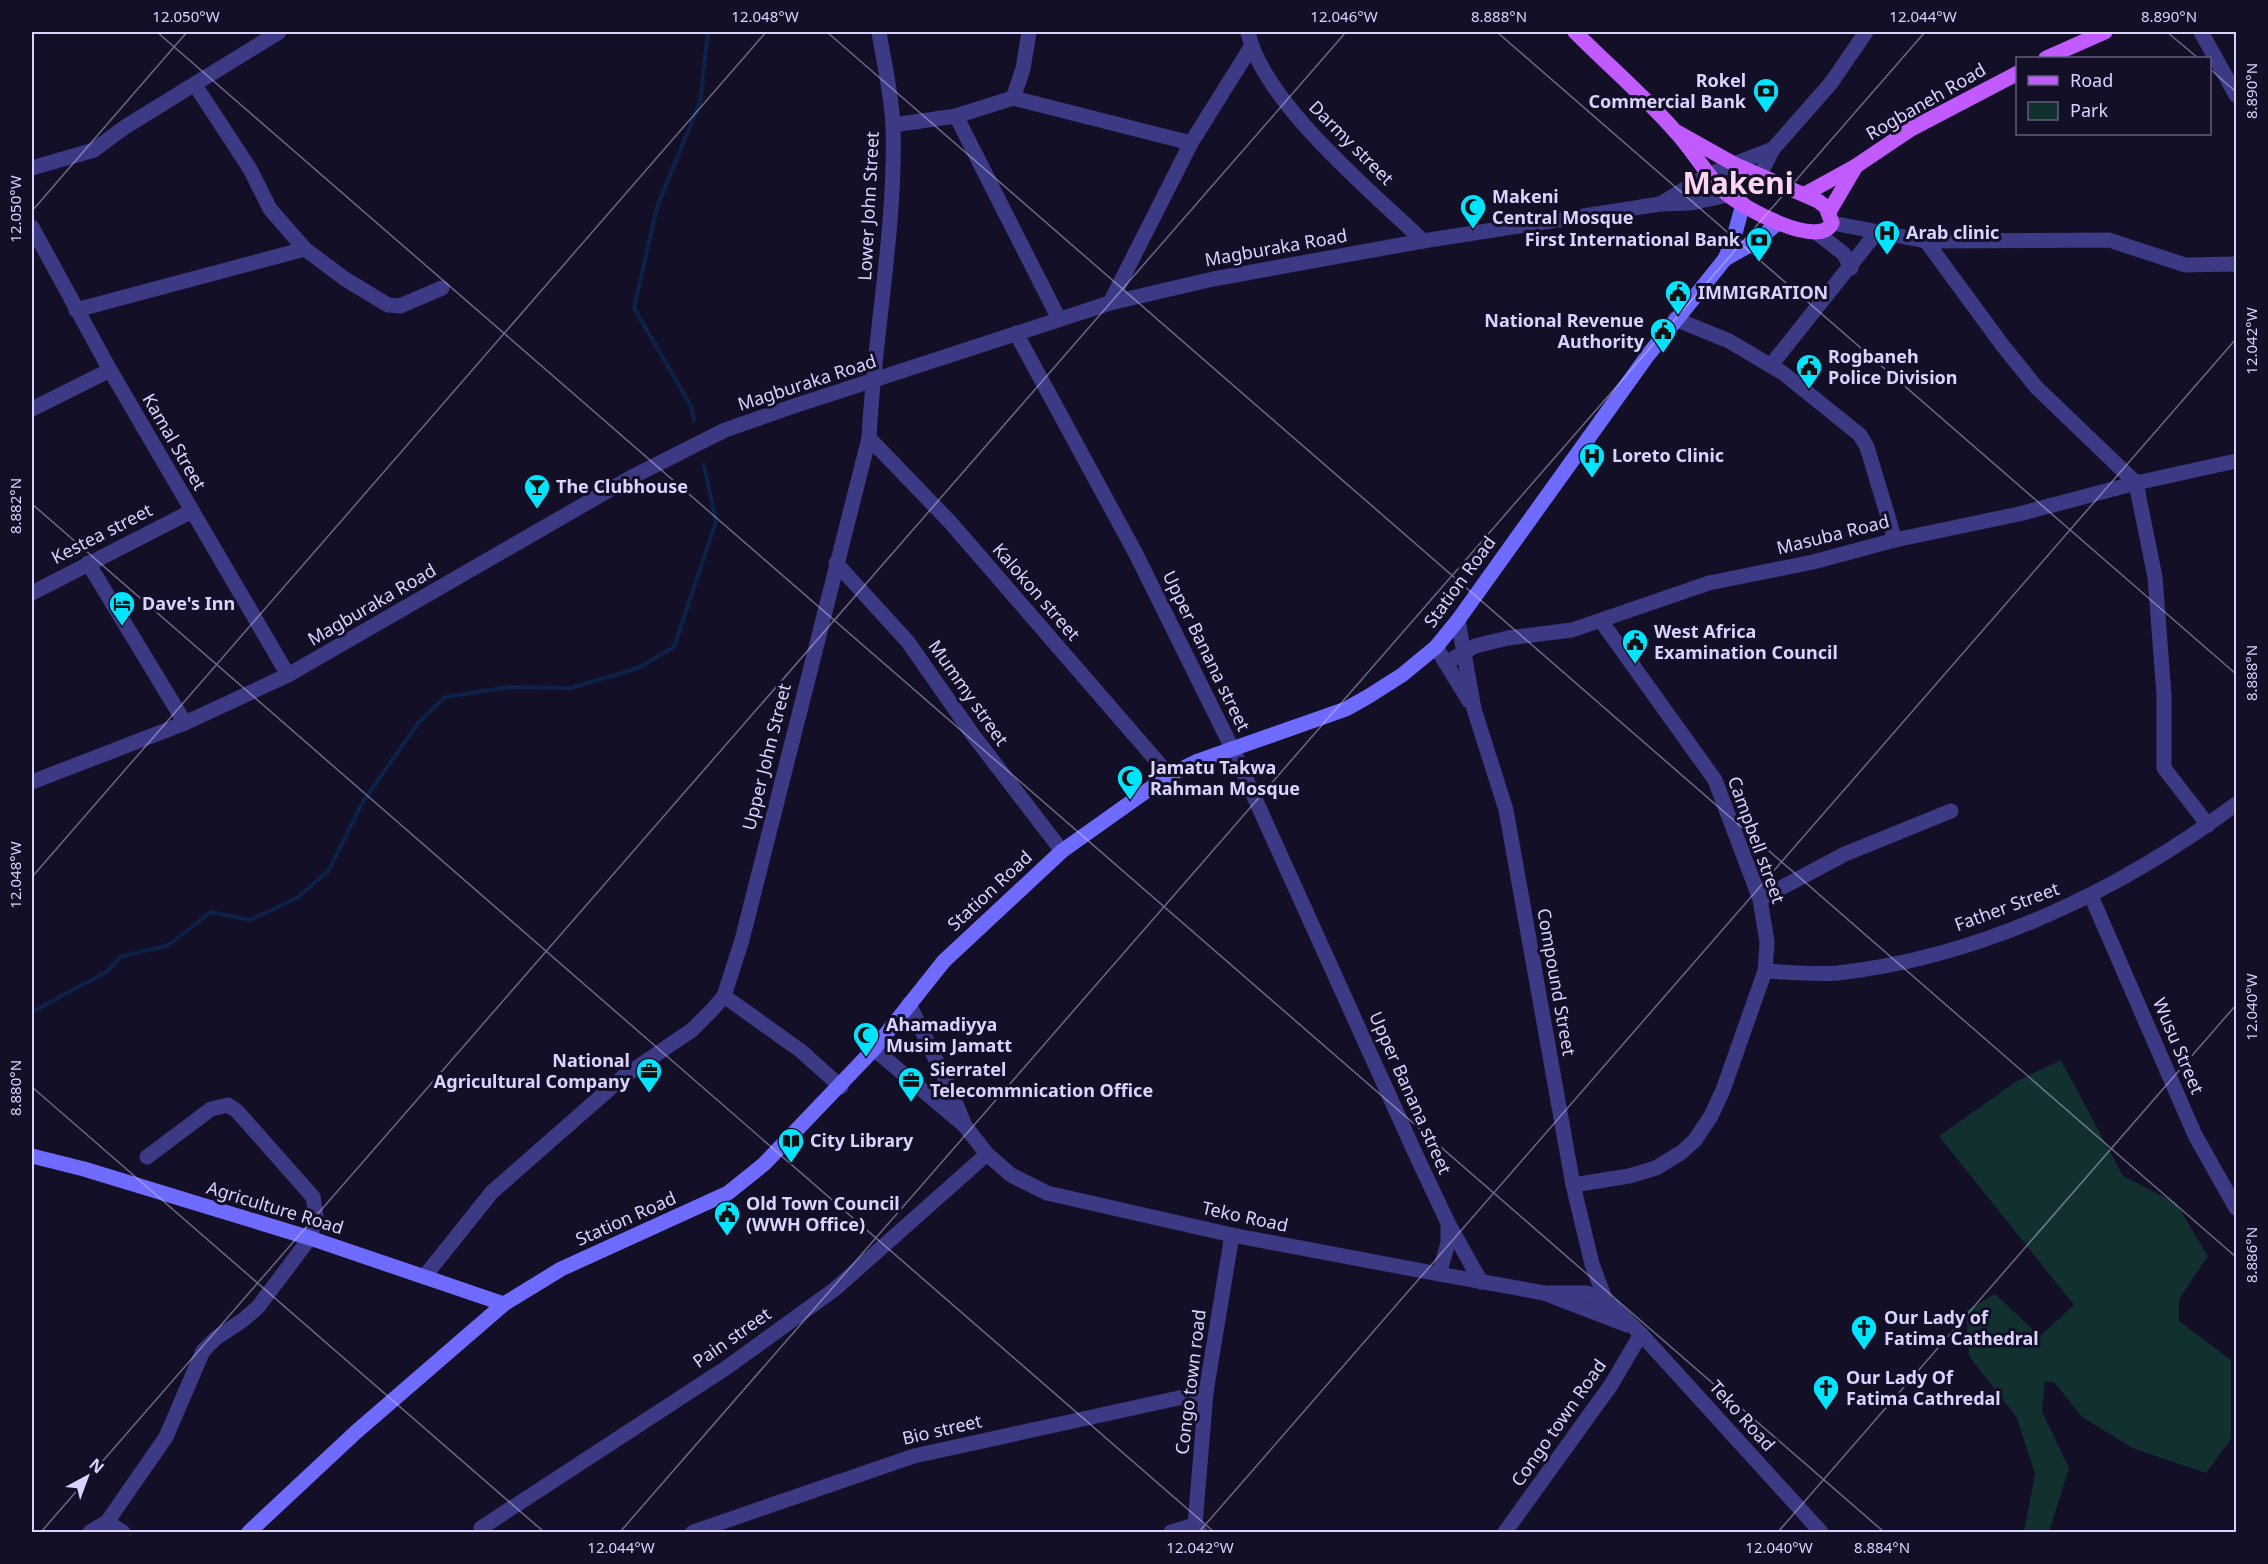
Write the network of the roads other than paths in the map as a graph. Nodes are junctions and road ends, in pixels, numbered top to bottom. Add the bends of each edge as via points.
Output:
1 (279, 32) edge
2 (879, 32) edge
3 (1029, 32) edge
4 (1575, 32) edge
5 (2105, 32) edge
6 (2201, 32) edge
7 (1857, 35) edge
8 (1249, 39) edge
9 (2048, 57) edge
10 (2016, 74) edge
11 (195, 85) junction
12 (2236, 95) edge
13 (1013, 98) junction
14 (956, 116) junction
15 (893, 125) junction
16 (1677, 132) junction
17 (1191, 143) junction
18 (1773, 149) junction
19 (1734, 164) junction
20 (1856, 166) junction
21 (32, 168) edge
22 (1708, 175) junction
23 (1760, 175) junction
24 (1805, 194) junction
25 (1728, 195) junction
26 (1660, 204) junction
27 (1743, 204) junction
28 (1831, 217) junction
29 (1778, 223) junction
30 (32, 227) edge
31 (1877, 232) junction
32 (1817, 233) junction
33 (1423, 241) junction
34 (1926, 241) junction
35 (305, 249) junction
36 (1725, 259) junction
37 (2236, 264) edge
38 (1851, 268) junction
39 (442, 288) dead end
40 (1110, 303) junction
41 (76, 310) junction
42 (1059, 319) junction
43 (1675, 319) junction
44 (1016, 333) junction
45 (1771, 365) junction
46 (110, 370) junction
47 (872, 382) junction
48 (32, 409) edge
49 (869, 438) junction
50 (2236, 461) edge
51 (2136, 483) junction
52 (192, 511) junction
53 (1895, 540) junction
54 (88, 563) junction
55 (836, 563) junction
56 (32, 593) edge
57 (1458, 620) junction
58 (1600, 621) junction
59 (1436, 647) junction
60 (1465, 651) junction
61 (1446, 663) junction
62 (288, 675) junction
63 (1474, 709) junction
64 (185, 723) junction
65 (1233, 750) junction
66 (1169, 775) junction
67 (32, 782) edge
68 (2236, 804) edge
69 (1951, 811) dead end
70 (2208, 825) junction
71 (1062, 850) junction
72 (2091, 896) junction
73 (1760, 899) junction
74 (1765, 971) junction
75 (723, 996) junction
76 (909, 1004) junction
77 (874, 1049) junction
78 (841, 1087) junction
79 (965, 1126) junction
80 (987, 1154) junction
81 (32, 1156) edge
82 (147, 1157) dead end
83 (1573, 1185) junction
84 (2236, 1208) edge
85 (1448, 1223) junction
86 (1232, 1235) junction
87 (310, 1238) junction
88 (1592, 1264) junction
89 (1438, 1274) junction
90 (424, 1277) junction
91 (1480, 1282) junction
92 (1572, 1298) junction
93 (1606, 1301) junction
94 (504, 1304) junction
95 (1637, 1330) junction
96 (1206, 1392) junction
97 (107, 1522) junction
98 (481, 1528) dead end
99 (1198, 1529) edge
100 (90, 1533) edge
101 (123, 1533) edge
102 (249, 1533) edge
103 (693, 1533) edge
104 (1171, 1533) edge
105 (1505, 1533) edge
106 (1821, 1533) edge

1 - 11 street
2 - 15 street, Lower John Street
3 - 13 street
4 - 16 main road
5 - 9 main road
6 - 12 street
7 - 18 street via 1831,83
8 - 17 street
8 - 33 street, Darmy street via 1299,121
10 - 20 main road, Rogbaneh Road via 1911,129
11 - 21 street via 94,150
11 - 35 street via 250,169 270,209
13 - 14 street
13 - 17 street
14 - 15 street
14 - 42 street
15 - 47 street, Lower John Street via 891,227
16 - 19 main road
16 - 22 main road
17 - 40 street
18 - 19 street, Magburaka Road
18 - 23 street
19 - 22 street, Magburaka Road
19 - 23 main road
20 - 24 main road, Rogbaneh Road
20 - 28 main road
22 - 25 main road
22 - 26 street, Magburaka Road
23 - 24 main road
24 - 28 main road via 1823,204
25 - 26 street, Magburaka Road via 1691,203
25 - 27 main road
26 - 33 street, Magburaka Road
27 - 29 main road
27 - 36 main road, Station Road
28 - 31 street
28 - 32 main road via 1827,230
29 - 32 main road
29 - 36 main road, Station Road
30 - 41 street, Kamal Street
31 - 34 street
31 - 38 street
32 - 38 street via 1844,254
33 - 40 street, Magburaka Road via 1213,279
34 - 37 street via 2109,240 2185,265
34 - 51 street via 2037,388
35 - 39 street via 388,305 400,306
35 - 41 street
36 - 43 main road, Station Road
38 - 45 street
40 - 42 street, Magburaka Road
41 - 46 street, Kamal Street
42 - 44 street, Magburaka Road
43 - 45 street via 1729,341
43 - 57 main road, Station Road
44 - 47 street, Magburaka Road
44 - 65 street, Upper Banana street via 1136,554
45 - 53 street via 1863,440
46 - 48 street
46 - 52 street, Kamal Street
47 - 49 street, Upper John Street
47 - 62 street, Magburaka Road via 725,430 696,444
49 - 55 street, Upper John Street
49 - 66 street, Kalokon street via 950,522
50 - 51 street, Masuba Road
51 - 53 street, Masuba Road via 2019,514
51 - 70 street via 2157,597 2164,768
52 - 54 street, Kestea street
52 - 62 street, Kamal Street
53 - 58 street, Masuba Road via 1709,583
54 - 56 street, Kestea street
54 - 64 street
55 - 71 street, Mummy street via 908,642 973,735
55 - 75 street, Upper John Street via 742,940
57 - 59 main road, Station Road
57 - 60 street, Compound Street
58 - 60 street, Masuba Road via 1572,630 1508,638
58 - 73 street, Campbell street via 1715,780
59 - 61 street, Compound Street
59 - 65 main road, Station Road via 1402,675 1346,709
60 - 61 street, Masuba Road
60 - 63 street, Compound Street
61 - 63 street, Compound Street
62 - 64 street, Magburaka Road
63 - 83 street, Compound Street via 1506,810
64 - 67 street, Magburaka Road
65 - 66 main road, Station Road
65 - 85 street, Upper Banana street
66 - 71 main road, Station Road
68 - 70 street, Father Street
69 - 73 street via 1845,854
70 - 72 street, Father Street
71 - 76 main road, Station Road via 944,961
72 - 74 street, Father Street via 1991,938 1923,956 1836,973
72 - 84 street, Wusu Street via 2195,1135
73 - 74 street, Campbell street via 1767,942
74 - 83 street, Campbell street via 1723,1090 1695,1140 1656,1168
75 - 78 street via 801,1051
75 - 90 street via 692,1030 623,1077 492,1192
76 - 77 main road, Station Road
76 - 79 street, Teko Road
77 - 78 main road, Station Road
77 - 79 street, Teko Road
78 - 94 main road, Station Road via 787,1143 728,1193 561,1269
79 - 80 street, Teko Road
80 - 86 street, Teko Road via 1011,1175 1047,1193
80 - 98 street, Pain street via 834,1289 726,1368
81 - 87 main road, Agriculture Road
82 - 87 street via 211,1109 228,1105 313,1197 316,1216
83 - 88 street, Compound Street
85 - 89 street via 1448,1242
85 - 91 street, Upper Banana street
86 - 89 street, Teko Road
86 - 96 street, Congo town road
87 - 90 main road, Agriculture Road
87 - 97 street via 258,1306 203,1351 166,1437
88 - 92 street
88 - 93 street, Compound Street
89 - 91 street, Teko Road
90 - 94 main road, Agriculture Road
91 - 92 street, Teko Road
92 - 93 street, Teko Road via 1593,1294
92 - 95 street, Teko Road
93 - 95 street, Teko Road
94 - 102 main road, Station Road via 356,1432
95 - 105 street, Congo town Road via 1604,1394
95 - 106 street, Teko Road
96 - 99 street, Congo town road
96 - 103 street, Bio street via 914,1456
97 - 100 street
97 - 101 street
99 - 104 street

